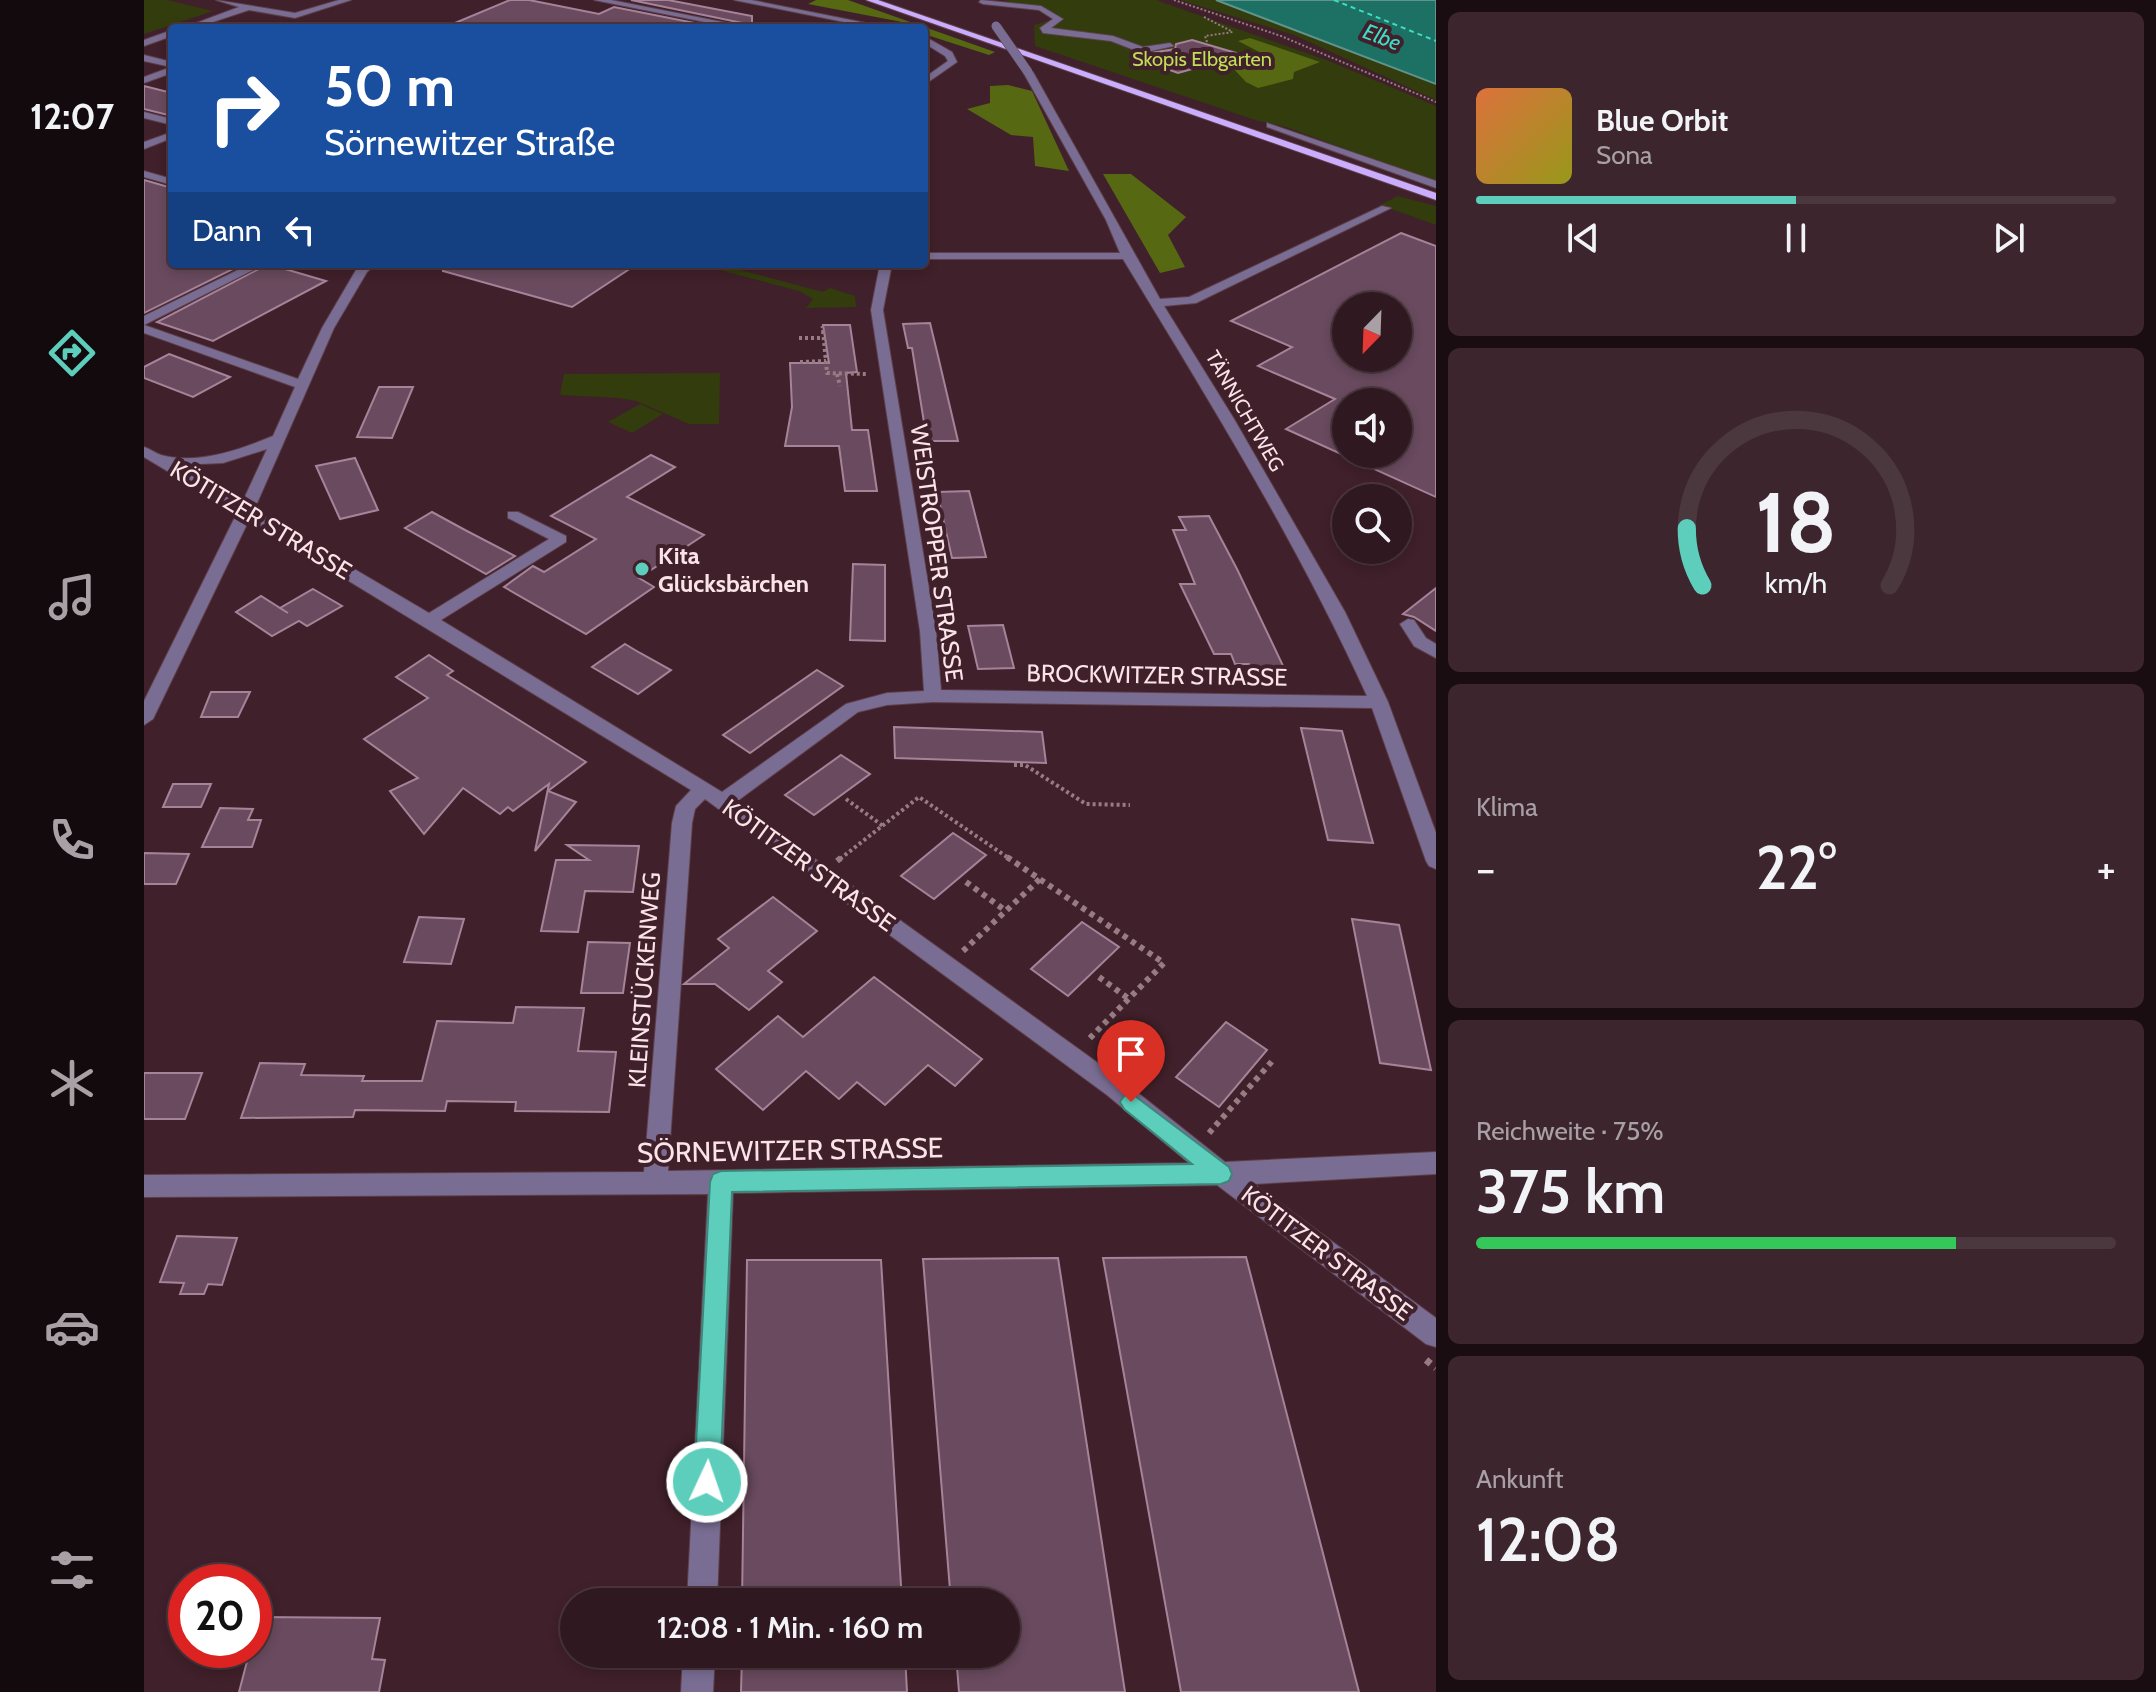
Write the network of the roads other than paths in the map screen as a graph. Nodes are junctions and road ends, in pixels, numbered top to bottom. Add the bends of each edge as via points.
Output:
1 (224, 0) edge
2 (347, 0) edge
3 (603, 0) edge
4 (738, 0) edge
5 (870, 0) edge
6 (983, 1) edge
7 (248, 7) junction
8 (311, 13) junction
9 (283, 23) dead end
10 (199, 24) edge
11 (728, 24) edge
12 (866, 24) edge
13 (168, 34) edge
14 (928, 41) edge
15 (144, 43) edge
16 (1170, 46) dead end
17 (144, 58) edge
18 (168, 65) edge
19 (168, 68) edge
20 (928, 68) edge
21 (942, 70) junction
22 (928, 79) edge
23 (144, 80) edge
24 (144, 115) edge
25 (168, 121) edge
26 (1270, 125) dead end
27 (168, 137) edge
28 (144, 146) edge
29 (144, 174) edge
30 (168, 181) edge
31 (1436, 185) edge
32 (1436, 197) edge
33 (1386, 208) dead end
34 (928, 256) edge
35 (1127, 256) junction
36 (251, 268) edge
37 (365, 268) edge
38 (885, 268) edge
39 (1158, 303) junction
40 (144, 321) edge
41 (144, 329) edge
42 (302, 385) junction
43 (279, 438) junction
44 (150, 454) edge
45 (246, 511) junction
46 (513, 515) dead end
47 (429, 620) junction
48 (1408, 624) dead end
49 (1436, 652) edge
50 (933, 696) junction
51 (1379, 702) junction
52 (144, 719) edge
53 (713, 796) junction
54 (1436, 861) edge
55 (1436, 1163) edge
56 (1221, 1174) junction
57 (721, 1182) junction
58 (655, 1183) junction
59 (144, 1186) edge
60 (1436, 1334) edge
61 (703, 1588) edge
62 (698, 1668) edge
63 (697, 1692) edge

1 - 7 street
2 - 8 street
3 - 11 street
4 - 12 street
5 - 32 main road
6 - 16 street via 1041,8 1059,19 1043,30 1113,39 1142,50
6 - 35 street, TÄNNICHTWEG, bridge via 1112,220
7 - 8 street via 283,15
7 - 10 street
8 - 9 street
13 - 15 street
14 - 21 street via 953,62
17 - 18 street
19 - 23 street
20 - 21 street
21 - 22 street
24 - 25 street
26 - 31 street
27 - 28 street
29 - 30 street
33 - 39 street via 1192,300
34 - 35 street
35 - 39 street, TÄNNICHTWEG
36 - 40 street
37 - 42 street via 337,311
38 - 50 street, WEISTROPPER STRASSE via 877,310 928,631
39 - 51 street, TÄNNICHTWEG via 1337,612
41 - 42 street
42 - 43 street
43 - 44 street via 220,461 197,463
43 - 45 street
44 - 45 street, KÖTITZER STRASSE
45 - 47 street, KÖTITZER STRASSE
45 - 52 street
46 - 47 street via 560,539
47 - 53 street, KÖTITZER STRASSE
48 - 49 street via 1420,642
50 - 51 street, BROCKWITZER STRASSE
50 - 53 street, WEISTROPPER STRASSE via 852,708
51 - 54 street, TÄNNICHTWEG
53 - 56 street, KÖTITZER STRASSE via 1072,1057
53 - 58 street, KLEINSTÜCKENWEG via 686,806 682,823
55 - 56 street, SÖRNEWITZER STRASSE
56 - 57 street, SÖRNEWITZER STRASSE
56 - 60 street, KÖTITZER STRASSE
57 - 58 street, SÖRNEWITZER STRASSE
57 - 61 street
58 - 59 street, SÖRNEWITZER STRASSE
62 - 63 street

